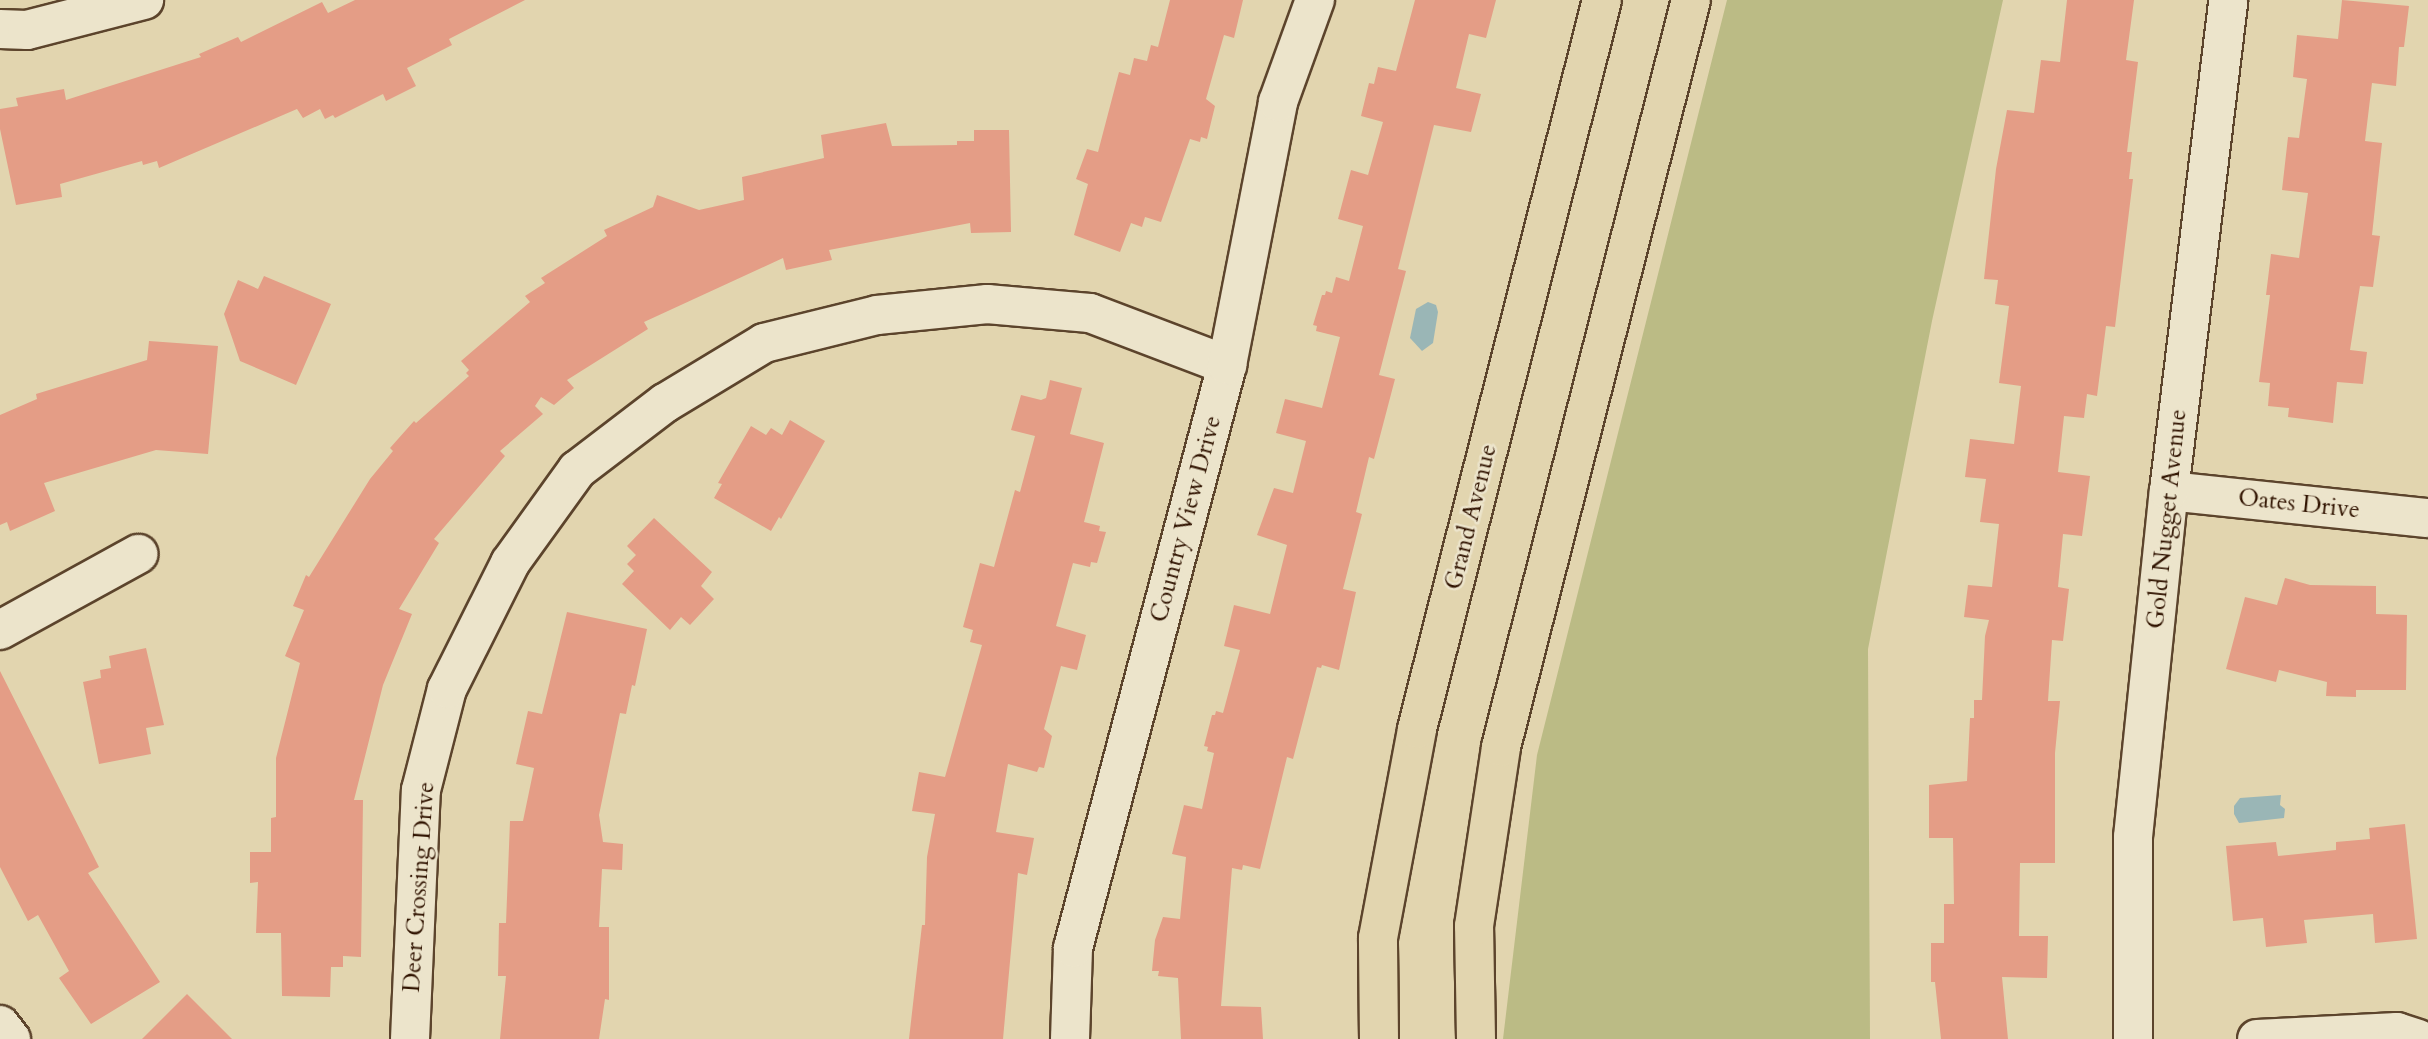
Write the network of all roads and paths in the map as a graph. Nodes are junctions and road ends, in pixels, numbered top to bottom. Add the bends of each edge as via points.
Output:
1 (144, 0) edge
2 (1315, 0) edge
3 (1602, 0) edge
4 (1691, 0) edge
5 (2228, 0) edge
6 (0, 29) edge
7 (1227, 365) junction
8 (2169, 491) junction
9 (2428, 518) edge
10 (138, 554) dead end
11 (0, 630) edge
12 (0, 1024) edge
13 (11, 1039) edge
14 (410, 1039) edge
15 (1070, 1039) edge
16 (1379, 1039) edge
17 (1476, 1039) edge
18 (2133, 1039) edge
19 (2257, 1039) edge
20 (2418, 1039) edge

1 - 6 street via 27,30
2 - 7 street, Country View Drive via 1278,102
3 - 16 main road, Grand Avenue via 1417,729 1378,939
4 - 17 main road via 1501,747 1474,926
5 - 8 street, Gold Nugget Avenue
7 - 14 street, Deer Crossing Drive via 1090,313 987,304 877,315 764,343 665,403 577,470 510,563 447,689 421,790
7 - 15 street, Country View Drive via 1073,948
8 - 9 street, Oates Drive
8 - 18 street, Gold Nugget Avenue via 2133,837
10 - 11 street
12 - 13 street
19 - 20 street via 2397,1032

